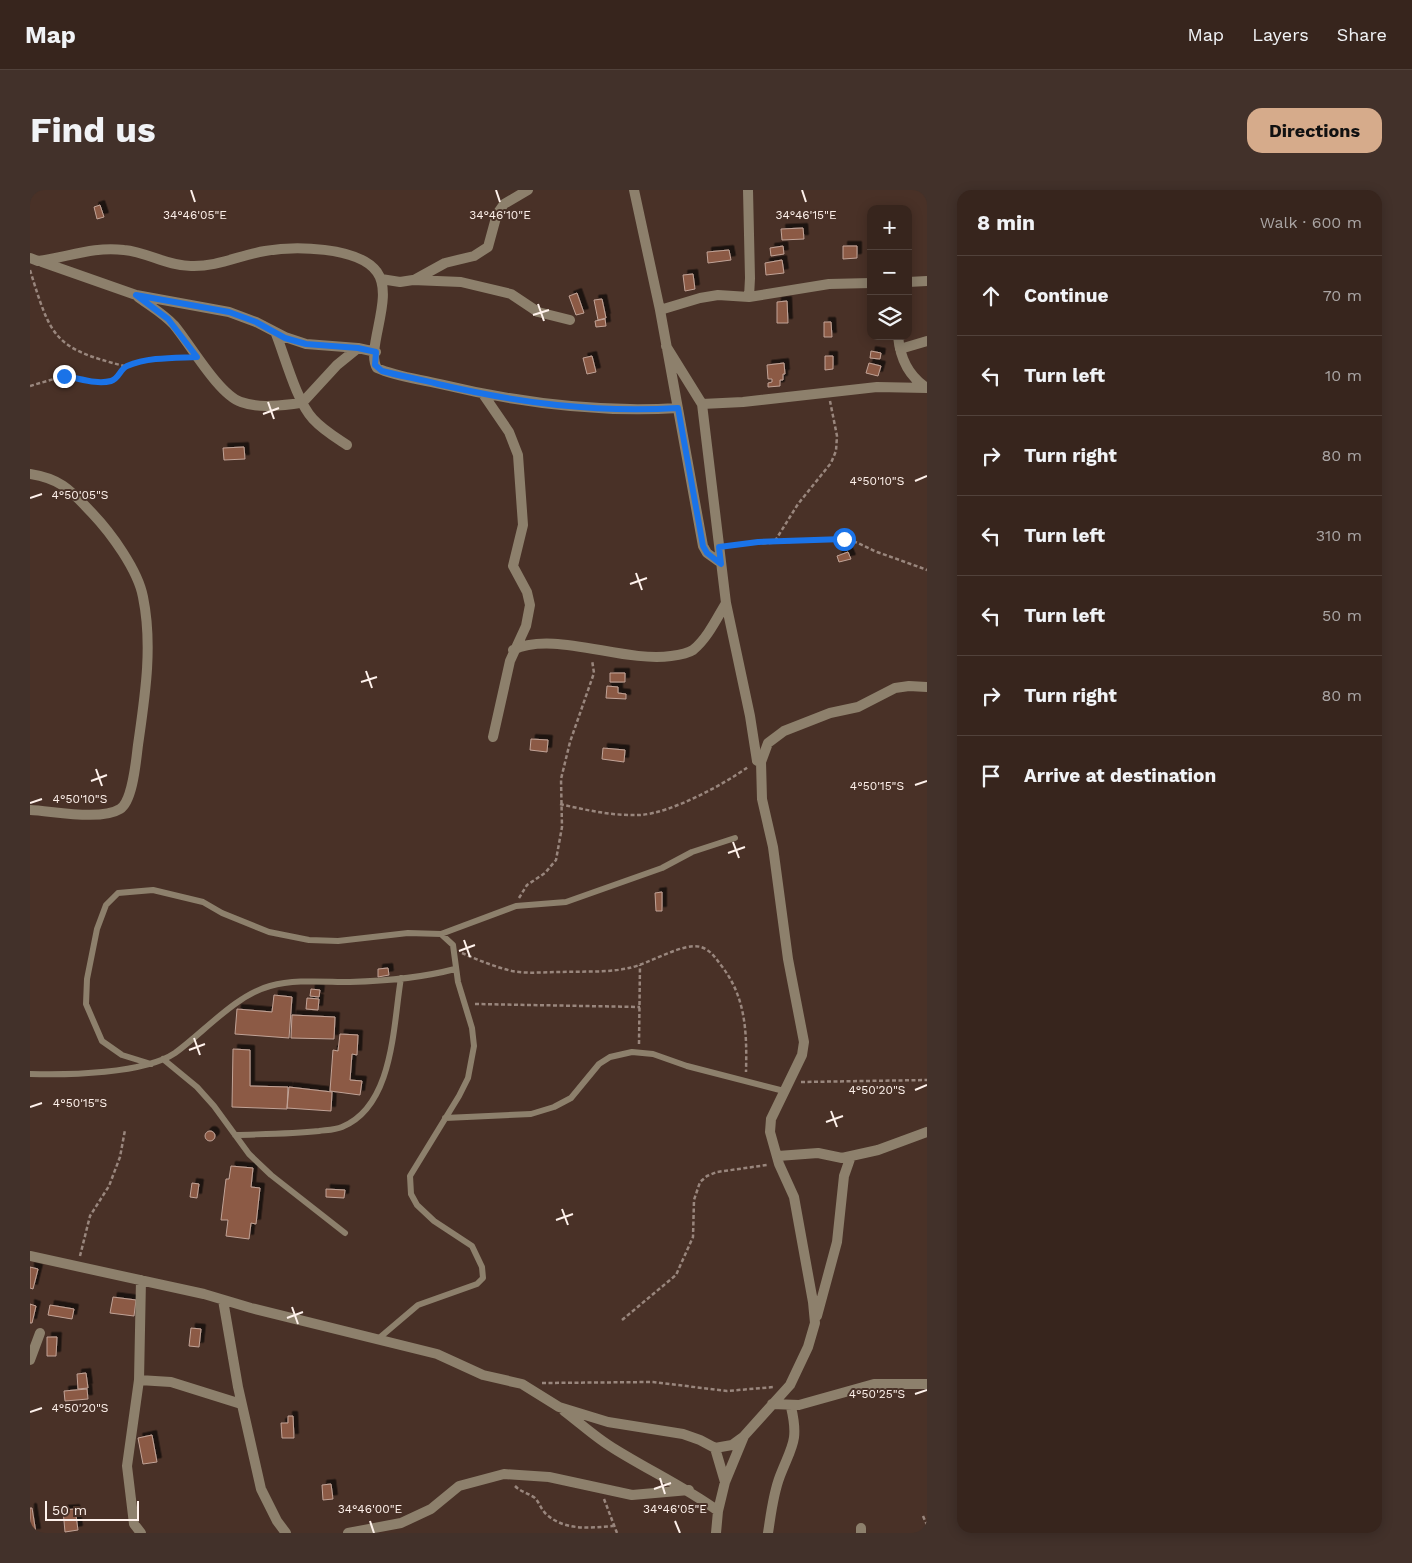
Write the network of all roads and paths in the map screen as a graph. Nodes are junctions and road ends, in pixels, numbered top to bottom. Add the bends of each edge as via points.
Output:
1 (528, 190) edge
2 (634, 190) edge
3 (748, 190) edge
4 (34, 259) edge
5 (30, 268) edge
6 (381, 279) junction
7 (413, 280) junction
8 (927, 281) edge
9 (912, 282) edge
10 (867, 283) edge
11 (136, 295) junction
12 (749, 297) junction
13 (660, 310) junction
14 (570, 320) dead end
15 (276, 334) junction
16 (899, 340) edge
17 (927, 341) edge
18 (666, 346) junction
19 (358, 348) junction
20 (900, 349) junction
21 (376, 352) junction
22 (197, 357) junction
23 (125, 366) junction
24 (30, 386) edge
25 (927, 388) edge
26 (828, 392) junction
27 (482, 394) junction
28 (302, 403) junction
29 (702, 404) junction
30 (678, 408) junction
31 (347, 445) dead end
32 (30, 474) edge
33 (774, 542) junction
34 (719, 547) junction
35 (721, 564) junction
36 (927, 570) edge
37 (726, 603) junction
38 (590, 649) junction
39 (514, 650) junction
40 (927, 687) edge
41 (493, 737) dead end
42 (759, 761) junction
43 (560, 804) junction
44 (30, 810) edge
45 (735, 838) dead end
46 (512, 908) junction
47 (441, 934) junction
48 (454, 949) junction
49 (640, 965) junction
50 (455, 970) junction
51 (401, 978) junction
52 (465, 1004) junction
53 (640, 1007) junction
54 (639, 1053) junction
55 (163, 1059) junction
56 (151, 1064) junction
57 (30, 1074) edge
58 (927, 1080) edge
59 (746, 1081) junction
60 (787, 1087) junction
61 (445, 1118) junction
62 (125, 1130) dead end
63 (927, 1132) edge
64 (235, 1135) junction
65 (851, 1156) junction
66 (778, 1160) junction
67 (345, 1233) dead end
68 (30, 1256) edge
69 (77, 1267) junction
70 (141, 1280) junction
71 (223, 1300) junction
72 (622, 1320) dead end
73 (814, 1323) junction
74 (40, 1333) dead end
75 (378, 1339) junction
76 (30, 1360) edge
77 (139, 1380) junction
78 (541, 1383) dead end
79 (927, 1384) edge
80 (790, 1385) junction
81 (238, 1403) dead end
82 (772, 1404) junction
83 (791, 1406) junction
84 (559, 1407) junction
85 (744, 1436) junction
86 (715, 1448) junction
87 (504, 1474) junction
88 (725, 1482) junction
89 (599, 1488) junction
90 (689, 1490) junction
91 (718, 1511) junction
92 (923, 1516) dead end
93 (613, 1526) junction
94 (927, 1526) edge
95 (141, 1533) edge
96 (286, 1533) edge
97 (348, 1533) edge
98 (616, 1533) edge
99 (716, 1533) edge
100 (768, 1533) edge

1 - 7 street via 504,204 497,214 488,247 480,254 445,263
2 - 13 street
3 - 12 street
4 - 6 street via 103,248 126,250 177,265 199,266 262,252 298,248 345,253 375,270
4 - 11 street
5 - 23 path via 46,318 55,334 78,352
6 - 7 street
6 - 21 street via 384,295
7 - 14 street via 460,282 511,294 538,312
8 - 9 street
10 - 12 street via 829,284
11 - 15 street via 229,312
11 - 22 street via 168,319
12 - 13 street via 718,295
13 - 18 street
15 - 19 street via 306,344
15 - 28 street
16 - 20 street
17 - 20 street
18 - 29 street
18 - 30 street
19 - 21 street
19 - 28 street via 337,365
20 - 25 street via 908,370
21 - 27 street via 375,365 382,371
22 - 23 path via 151,360
22 - 28 street via 231,397 240,402 277,406
23 - 24 path via 110,381 64,376
25 - 26 street via 877,387
26 - 29 street
26 - 33 path via 837,436 836,452
27 - 30 street via 558,407
27 - 39 street via 509,432 520,469 523,525 513,566 530,605 526,626
28 - 31 street via 311,418
29 - 34 street
30 - 35 street via 703,546
32 - 44 street via 54,479 71,492 118,545 143,598 148,660 135,767 127,802 120,810 98,815
33 - 34 path
33 - 36 path via 852,540
34 - 35 street
35 - 37 street
37 - 38 street via 705,636 686,653 648,658
37 - 42 street
38 - 39 street via 533,644
38 - 43 path via 594,673 570,742 561,779
39 - 41 street
40 - 42 street via 895,688 858,706 784,731 768,743
42 - 43 path via 716,788 666,810 641,815 583,810
42 - 60 street via 762,799 773,847 788,959 804,1042 802,1055
43 - 46 path via 562,827 556,860 545,873 527,885
45 - 46 lane via 566,902
46 - 47 lane
47 - 48 lane via 450,940
47 - 56 lane via 309,940 269,932 203,902 153,890 118,893 106,905 97,929 87,979 86,1004 102,1041 122,1056
48 - 49 path via 513,971 598,972
48 - 50 lane
49 - 53 path
49 - 59 path via 686,946 710,951 732,979 740,997 747,1046
50 - 51 lane
50 - 52 lane
51 - 55 lane via 270,986 238,1002
51 - 64 lane via 388,1066 364,1112 340,1128 294,1134
52 - 53 path
52 - 61 lane via 472,1028 468,1078
53 - 54 path
54 - 59 lane via 653,1054
54 - 61 lane via 610,1057 571,1098 554,1107 531,1114
55 - 56 lane
55 - 64 lane via 197,1087
56 - 57 lane via 110,1071
58 - 60 path
59 - 60 lane
60 - 66 street via 771,1119 770,1132
61 - 75 lane via 410,1176 411,1194 417,1205 434,1221 472,1246 482,1267 483,1278 477,1284 418,1305
62 - 69 path via 120,1157 109,1186 90,1216
63 - 65 street
64 - 67 lane via 271,1175
65 - 66 street via 835,1158 805,1153
65 - 73 street via 844,1176 837,1242
66 - 72 path via 717,1172 700,1182 694,1200 693,1237 676,1274
66 - 73 street via 794,1197
68 - 69 street
69 - 70 street
70 - 71 street
70 - 77 street
71 - 75 street
71 - 96 street via 261,1490 276,1521
73 - 80 street via 808,1347
74 - 76 street
75 - 84 street via 437,1354 482,1375 522,1384
77 - 81 street via 171,1382
77 - 95 street via 127,1466 134,1524
78 - 80 path via 653,1382 727,1391
79 - 83 street via 874,1384
80 - 82 street
82 - 83 street
82 - 85 street
83 - 100 street via 794,1441 779,1477
84 - 86 street via 608,1422 683,1434
84 - 90 street via 610,1447
85 - 86 street via 732,1445
85 - 88 street
86 - 88 street
87 - 89 street via 549,1477
87 - 93 path via 520,1491 537,1500 546,1514 562,1524 587,1528
87 - 97 street via 459,1486 431,1509 401,1523
88 - 91 street
89 - 90 street via 632,1495
89 - 93 path
90 - 91 street
91 - 99 street
92 - 94 path
93 - 98 path

